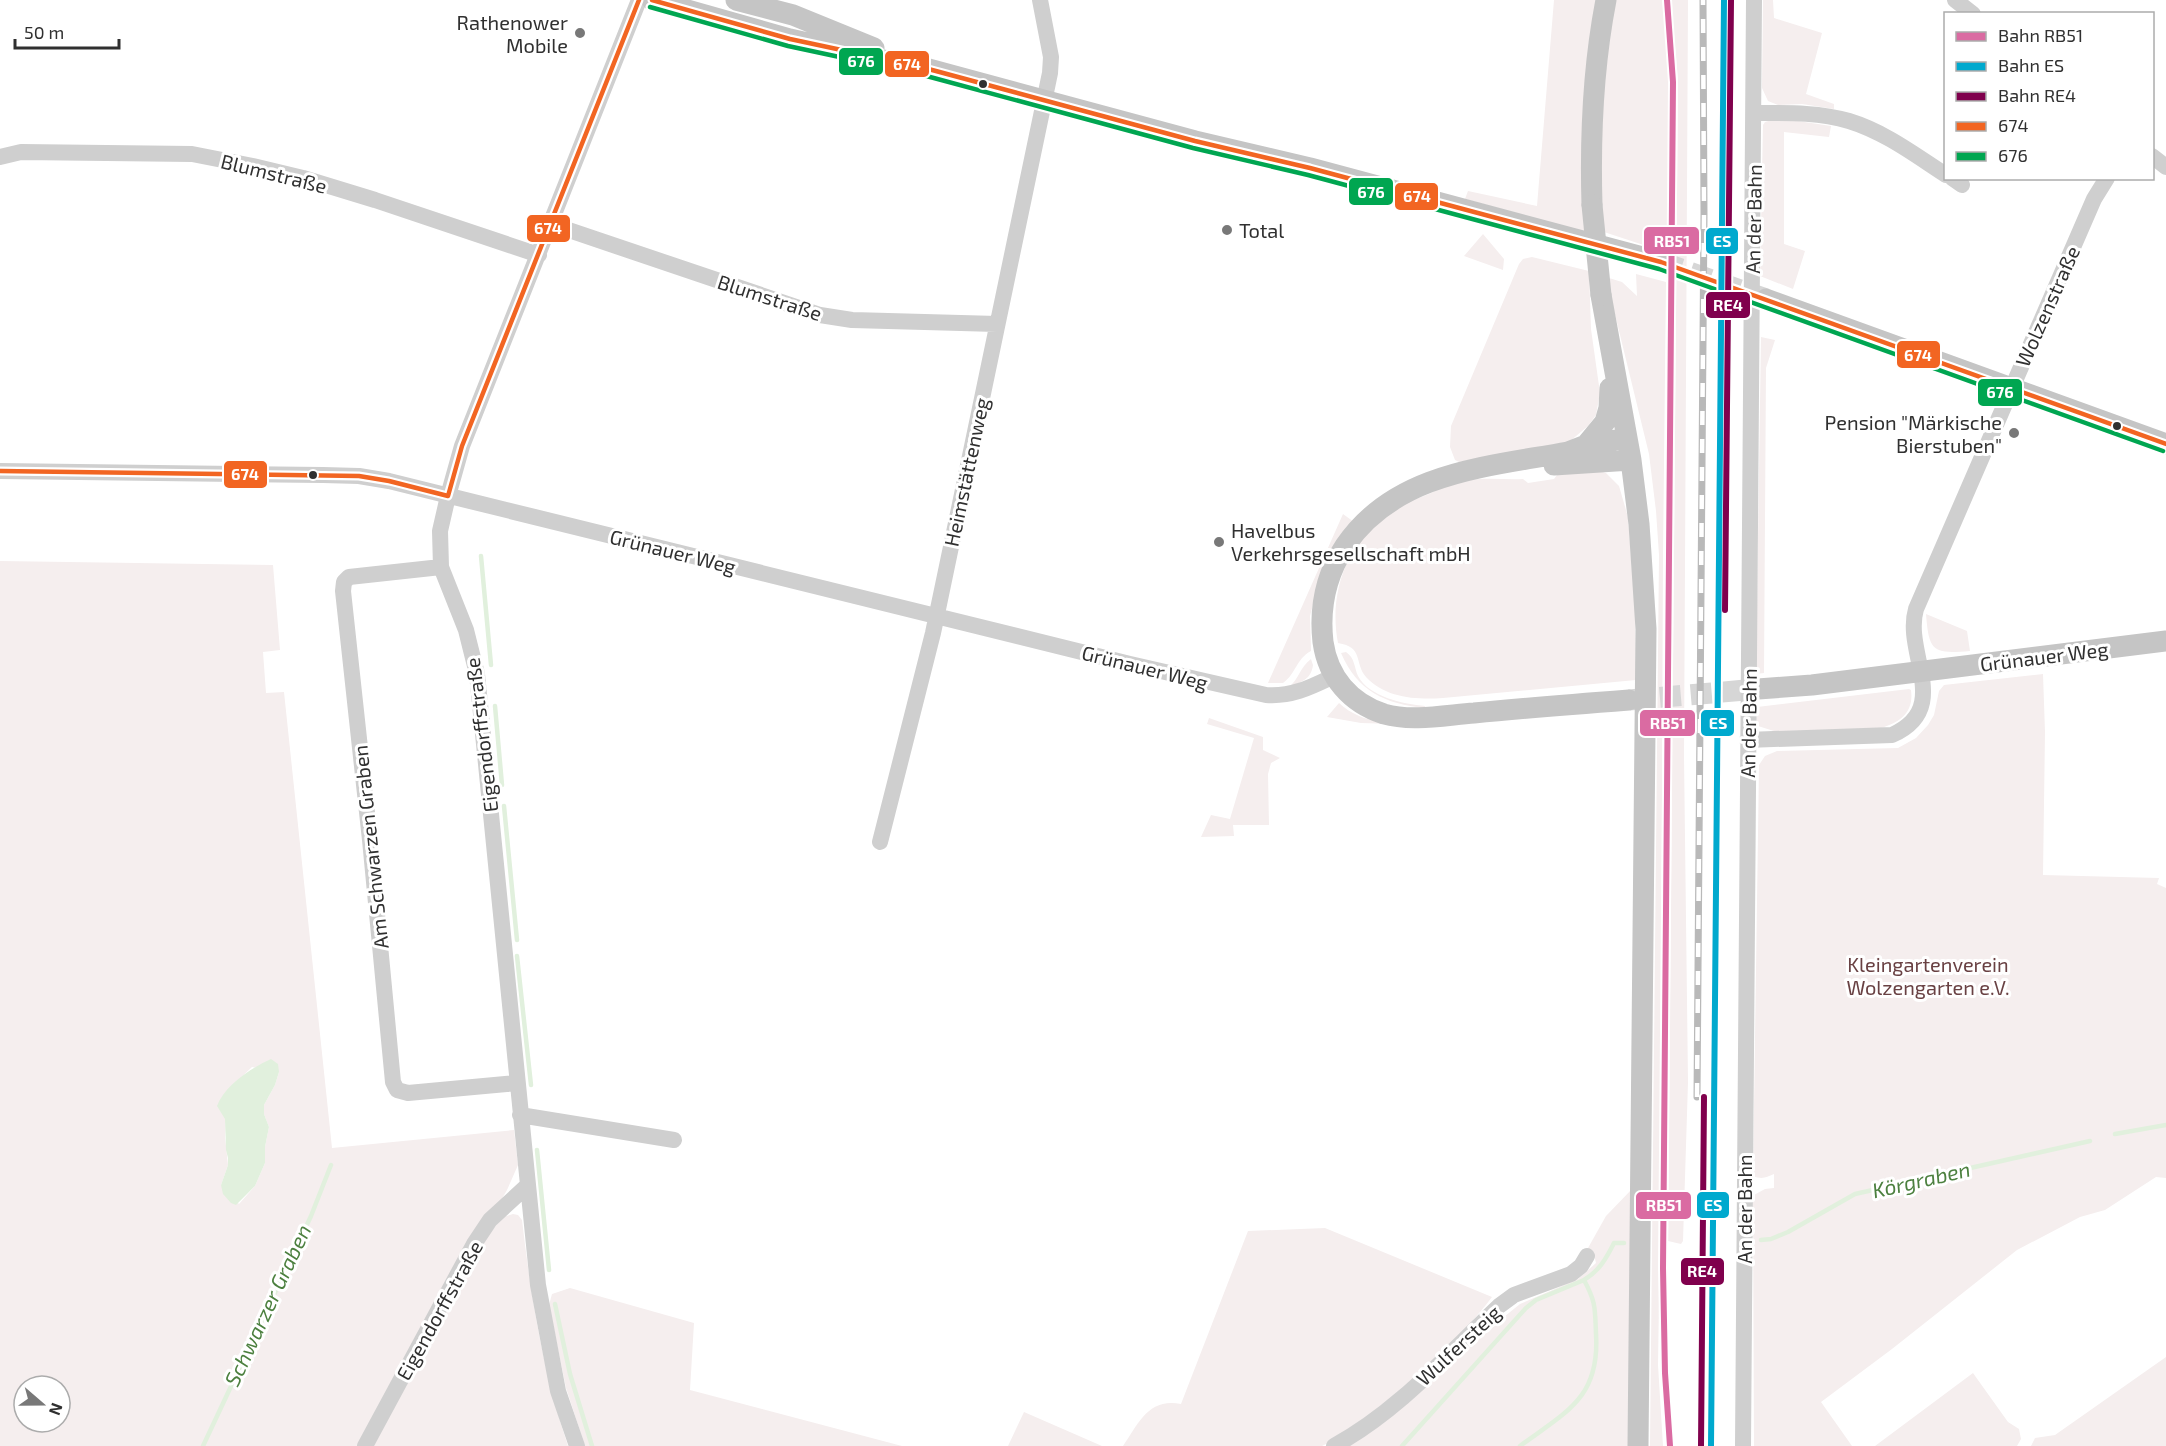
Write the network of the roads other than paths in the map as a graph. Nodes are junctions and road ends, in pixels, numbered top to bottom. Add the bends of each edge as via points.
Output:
1 (639, 0) edge
2 (652, 0) edge
3 (736, 0) edge
4 (1040, 0) edge
5 (1605, 0) edge
6 (1754, 0) edge
7 (1956, 0) edge
8 (1971, 12) edge
9 (921, 67) junction
10 (1045, 100) junction
11 (1754, 113) junction
12 (0, 157) edge
13 (2154, 158) edge
14 (2166, 167) edge
15 (1944, 174) edge
16 (2107, 180) edge
17 (551, 224) junction
18 (539, 255) junction
19 (1661, 262) tunnel mouth
20 (1766, 299) tunnel mouth
21 (997, 324) junction
22 (1613, 370) junction
23 (2011, 388) junction
24 (1627, 438) junction
25 (2166, 444) edge
26 (1586, 445) junction
27 (1631, 460) junction
28 (1473, 470) junction
29 (0, 471) edge
30 (448, 496) junction
31 (441, 567) junction
32 (936, 616) junction
33 (2166, 642) edge
34 (1922, 671) junction
35 (1334, 676) junction
36 (1758, 689) tunnel mouth
37 (1629, 700) tunnel mouth
38 (1747, 740) junction
39 (880, 842) dead end
40 (517, 1083) junction
41 (520, 1114) junction
42 (674, 1140) dead end
43 (528, 1185) junction
44 (1587, 1256) dead end
45 (365, 1446) edge
46 (577, 1446) edge
47 (1334, 1446) edge
48 (1638, 1446) edge
49 (1743, 1446) edge

1 - 17 street, Eigendorffstraße
2 - 9 main road via 790,39
3 - 9 main road via 793,15
4 - 10 street, Heimstättenweg via 1051,57
5 - 22 main road, bridge via 1590,151 1601,295
6 - 11 street, An der Bahn
7 - 8 street
9 - 10 main road
10 - 19 main road
10 - 21 street, Heimstättenweg
11 - 15 street via 1806,113 1848,121 1896,142
11 - 38 street, An der Bahn
12 - 18 street, Blumstraße via 21,152 192,154 303,178
13 - 14 street
16 - 23 street, Wolzenstraße via 2094,199
17 - 18 street, Eigendorffstraße
17 - 21 street, Blumstraße via 820,315 852,320
18 - 30 street, Eigendorffstraße via 462,446
20 - 23 main road
21 - 32 street, Heimstättenweg
22 - 24 main road
22 - 26 main road via 1605,422
23 - 25 main road
23 - 34 street, Wolzenstraße via 1914,617
24 - 26 main road
24 - 27 main road
26 - 28 main road
27 - 28 main road
27 - 48 main road via 1646,629
28 - 35 main road via 1423,483 1387,503 1364,523 1340,554 1326,587 1321,624
29 - 30 street, Grünauer Weg via 359,476
30 - 31 street, Eigendorffstraße via 440,531
30 - 32 street, Grünauer Weg
31 - 40 street, Eigendorffstraße via 466,630 479,688
31 - 40 street, Am Schwarzen Graben via 349,577 343,591 393,1082 397,1090 405,1093
32 - 35 street, Grünauer Weg via 1266,695 1293,694
32 - 39 street, Heimstättenweg
33 - 34 main road, Grünauer Weg
34 - 36 main road, Grünauer Weg
34 - 38 street via 1919,713 1909,726 1892,735
35 - 37 main road via 1349,695 1368,707 1408,717
38 - 49 street, An der Bahn
40 - 41 street, Eigendorffstraße
41 - 42 street
41 - 43 street, Eigendorffstraße
43 - 45 street, Eigendorffstraße via 490,1220 474,1244
43 - 46 street, Eigendorffstraße via 540,1301 558,1391
44 - 47 street, Wulfersteig via 1571,1274 1514,1295 1499,1306 1393,1406

